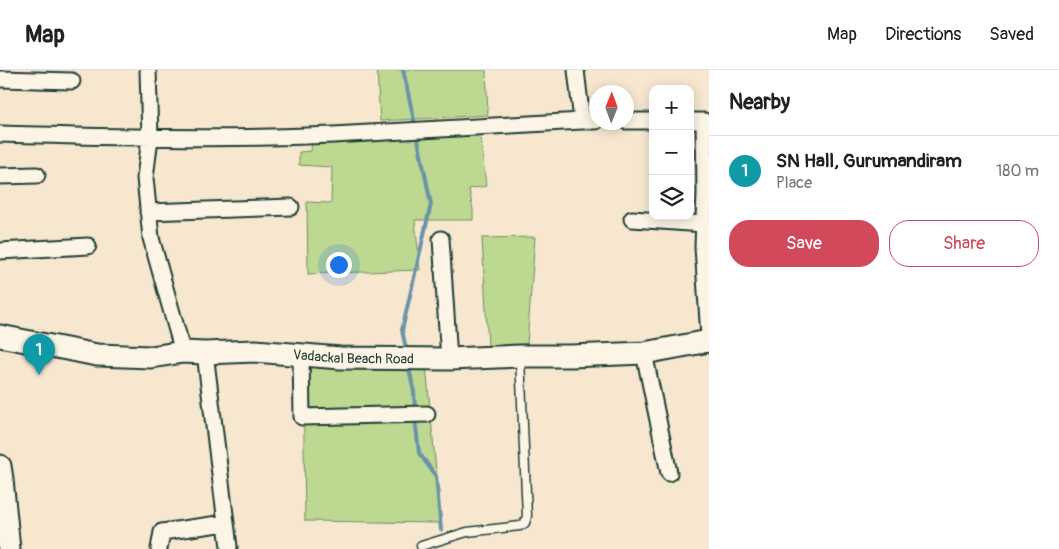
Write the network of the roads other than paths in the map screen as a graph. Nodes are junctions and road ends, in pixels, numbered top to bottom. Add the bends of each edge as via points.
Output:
1 (148, 70) edge
2 (576, 70) edge
3 (0, 78) edge
4 (72, 81) dead end
5 (701, 120) edge
6 (589, 121) edge
7 (634, 121) edge
8 (649, 121) edge
9 (0, 134) edge
10 (150, 138) junction
11 (36, 175) dead end
12 (0, 176) edge
13 (707, 192) edge
14 (291, 207) dead end
15 (148, 212) junction
16 (632, 219) dead end
17 (704, 224) junction
18 (441, 239) dead end
19 (88, 246) dead end
20 (0, 251) edge
21 (0, 336) edge
22 (709, 336) edge
23 (709, 341) edge
24 (183, 352) junction
25 (205, 353) junction
26 (644, 353) junction
27 (301, 355) junction
28 (520, 356) junction
29 (449, 359) junction
30 (419, 414) dead end
31 (0, 466) edge
32 (669, 473) dead end
33 (226, 523) junction
34 (421, 546) dead end
35 (229, 547) dead end
36 (9, 549) edge
37 (159, 549) edge

1 - 10 street
2 - 6 street
3 - 4 street
5 - 13 street
6 - 10 street via 332,135
7 - 8 street
9 - 10 street
10 - 15 street via 145,178
11 - 12 street
13 - 17 street
14 - 15 street
15 - 24 street via 151,238
16 - 17 street
17 - 22 street
18 - 29 street
19 - 20 street
21 - 24 main road, Vadackal Beach Road via 97,355 151,358
23 - 26 main road, Vadackal Beach Road
24 - 25 main road, Vadackal Beach Road
25 - 27 main road, Vadackal Beach Road via 255,351
25 - 33 street
26 - 28 main road, Vadackal Beach Road
26 - 32 street
27 - 29 main road, Vadackal Beach Road
27 - 30 street via 302,417
28 - 29 main road, Vadackal Beach Road
28 - 34 lane via 525,523 468,532
31 - 36 main road
33 - 35 street
33 - 37 street via 162,532

